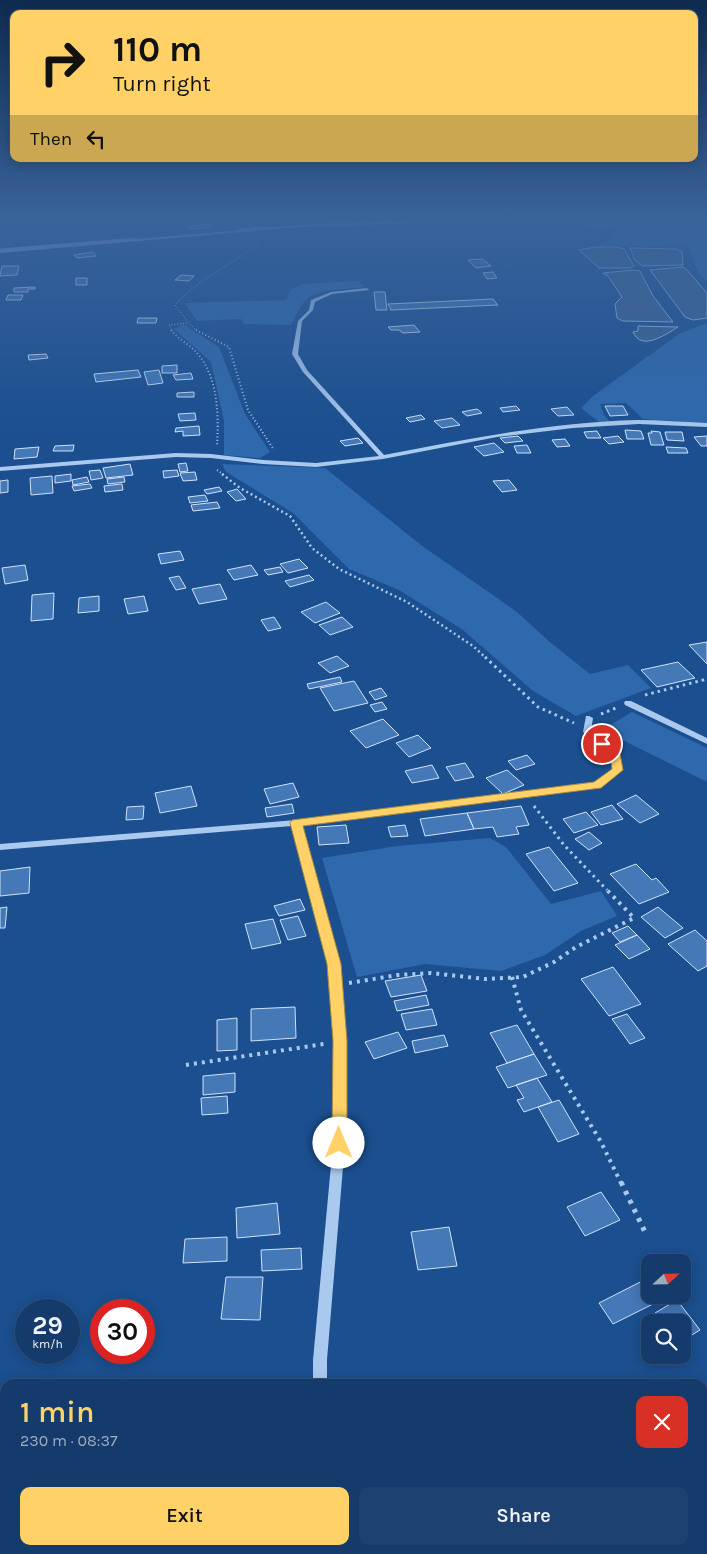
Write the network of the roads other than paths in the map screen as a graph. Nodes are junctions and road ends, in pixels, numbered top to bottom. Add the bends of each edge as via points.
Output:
1 (367, 289) dead end
2 (707, 425) edge
3 (383, 457) junction
4 (0, 469) edge
5 (628, 704) road end
6 (589, 718) road end
7 (707, 741) edge
8 (296, 823) junction
9 (0, 846) edge
10 (320, 1379) edge

1 - 3 street via 331,293 313,301 311,310 300,321 295,354 305,371
2 - 3 street via 639,422 573,426 497,435
3 - 4 street via 316,464 176,455
5 - 7 street
6 - 8 street via 587,732 616,755 618,770 597,785
8 - 9 street
8 - 10 street via 334,964 340,1041 339,1143

